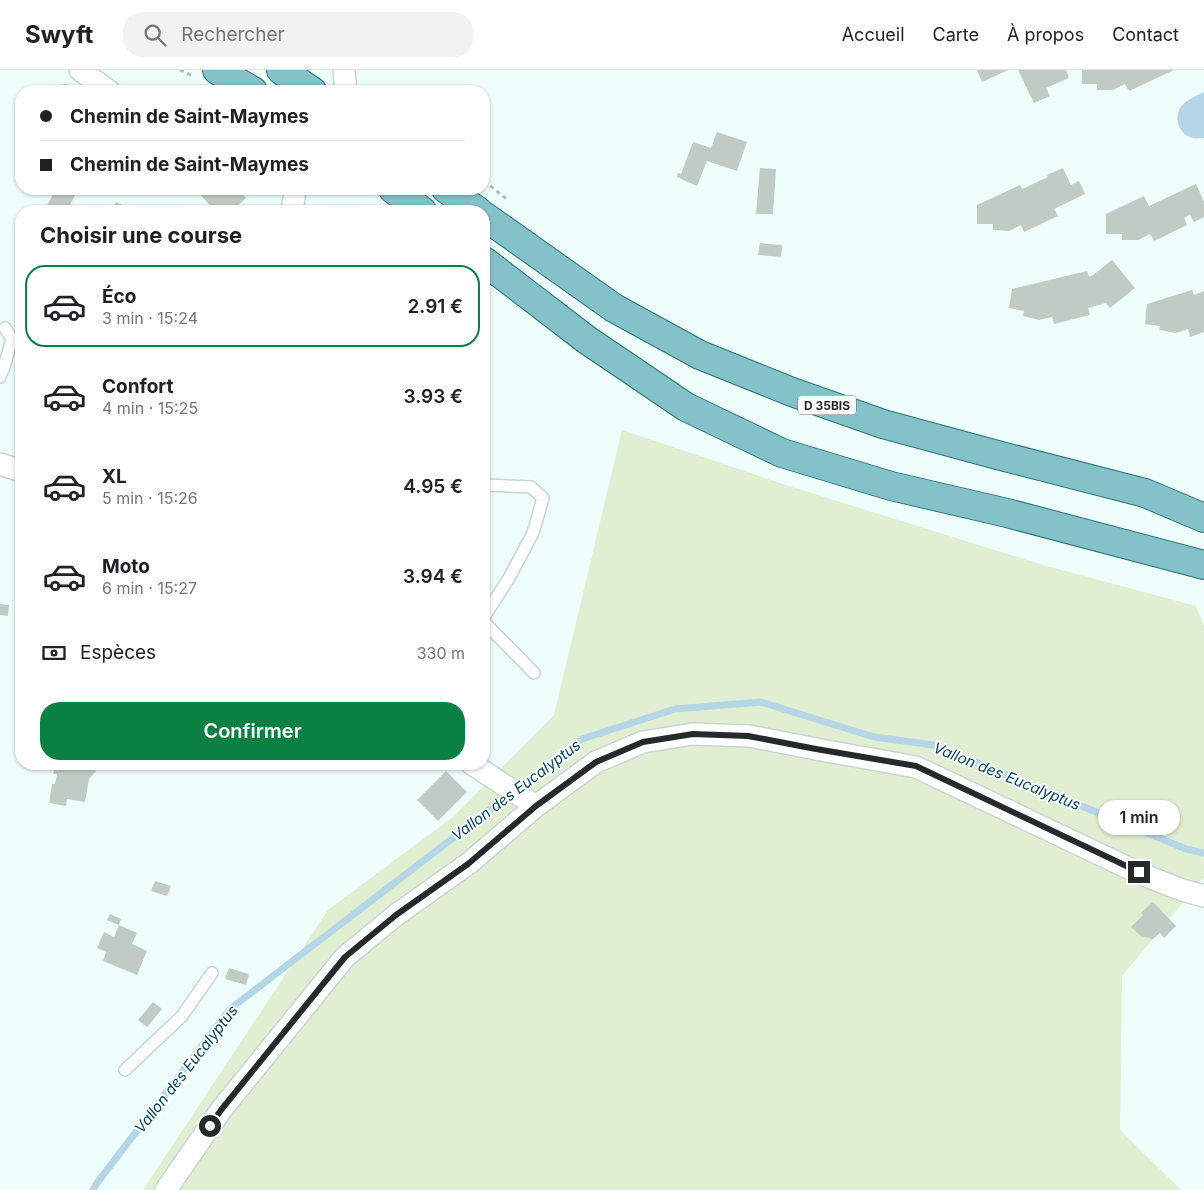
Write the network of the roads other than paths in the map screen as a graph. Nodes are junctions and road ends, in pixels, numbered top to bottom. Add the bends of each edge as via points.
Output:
1 (80, 70) edge
2 (217, 70) edge
3 (283, 70) edge
4 (344, 70) edge
5 (101, 85) edge
6 (243, 85) edge
7 (304, 85) edge
8 (345, 85) edge
9 (401, 195) edge
10 (455, 195) edge
11 (414, 205) edge
12 (469, 205) edge
13 (490, 220) edge
14 (490, 266) edge
15 (5, 328) dead end
16 (0, 377) edge
17 (0, 464) edge
18 (15, 469) edge
19 (490, 485) edge
20 (1204, 518) edge
21 (1204, 565) edge
22 (490, 608) edge
23 (490, 628) edge
24 (534, 673) dead end
25 (481, 770) edge
26 (528, 802) junction
27 (1204, 896) edge
28 (212, 973) dead end
29 (125, 1070) dead end
30 (166, 1190) edge

1 - 5 street
2 - 6 main road
3 - 7 main road
4 - 8 street
9 - 11 main road
10 - 12 main road
13 - 20 main road, D 35BIS via 614,308 700,355 883,424 1145,493
14 - 21 main road via 587,340 686,407 782,452 891,486
15 - 16 lane via 12,339
17 - 18 street
19 - 22 lane via 531,487 543,498 533,533
23 - 24 lane
25 - 26 street
26 - 27 street via 596,762 643,742 693,734 748,736 916,766 1139,872
26 - 30 street via 468,864 396,915 345,957 221,1110
28 - 29 lane via 182,1016

